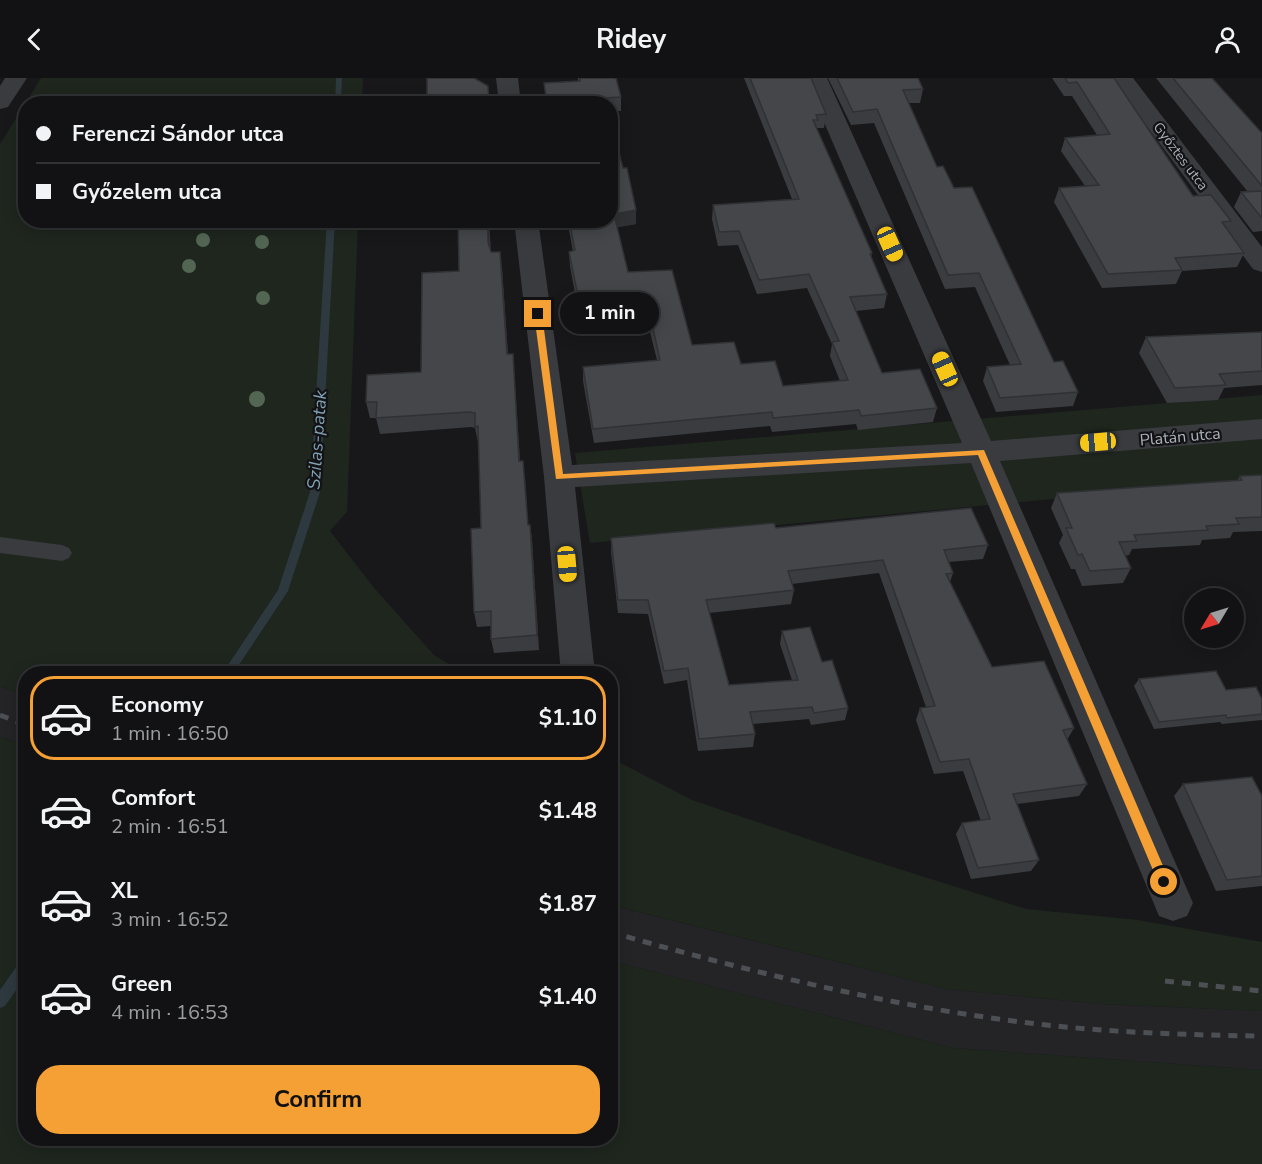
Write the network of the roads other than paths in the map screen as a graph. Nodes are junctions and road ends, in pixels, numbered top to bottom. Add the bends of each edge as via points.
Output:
1 (16, 78) edge
2 (507, 78) edge
3 (816, 78) edge
4 (1122, 78) edge
5 (509, 96) edge
6 (0, 102) edge
7 (527, 228) edge
8 (1262, 264) edge
9 (1262, 429) edge
10 (981, 452) junction
11 (559, 477) junction
12 (0, 544) edge
13 (62, 553) dead end
14 (577, 666) edge
15 (1173, 903) dead end

1 - 6 street
2 - 5 street
3 - 10 street
4 - 8 street, Győztes utca
7 - 11 street
9 - 10 street, Platán utca
10 - 11 street, Platán utca
10 - 15 street
11 - 14 street
12 - 13 lane

